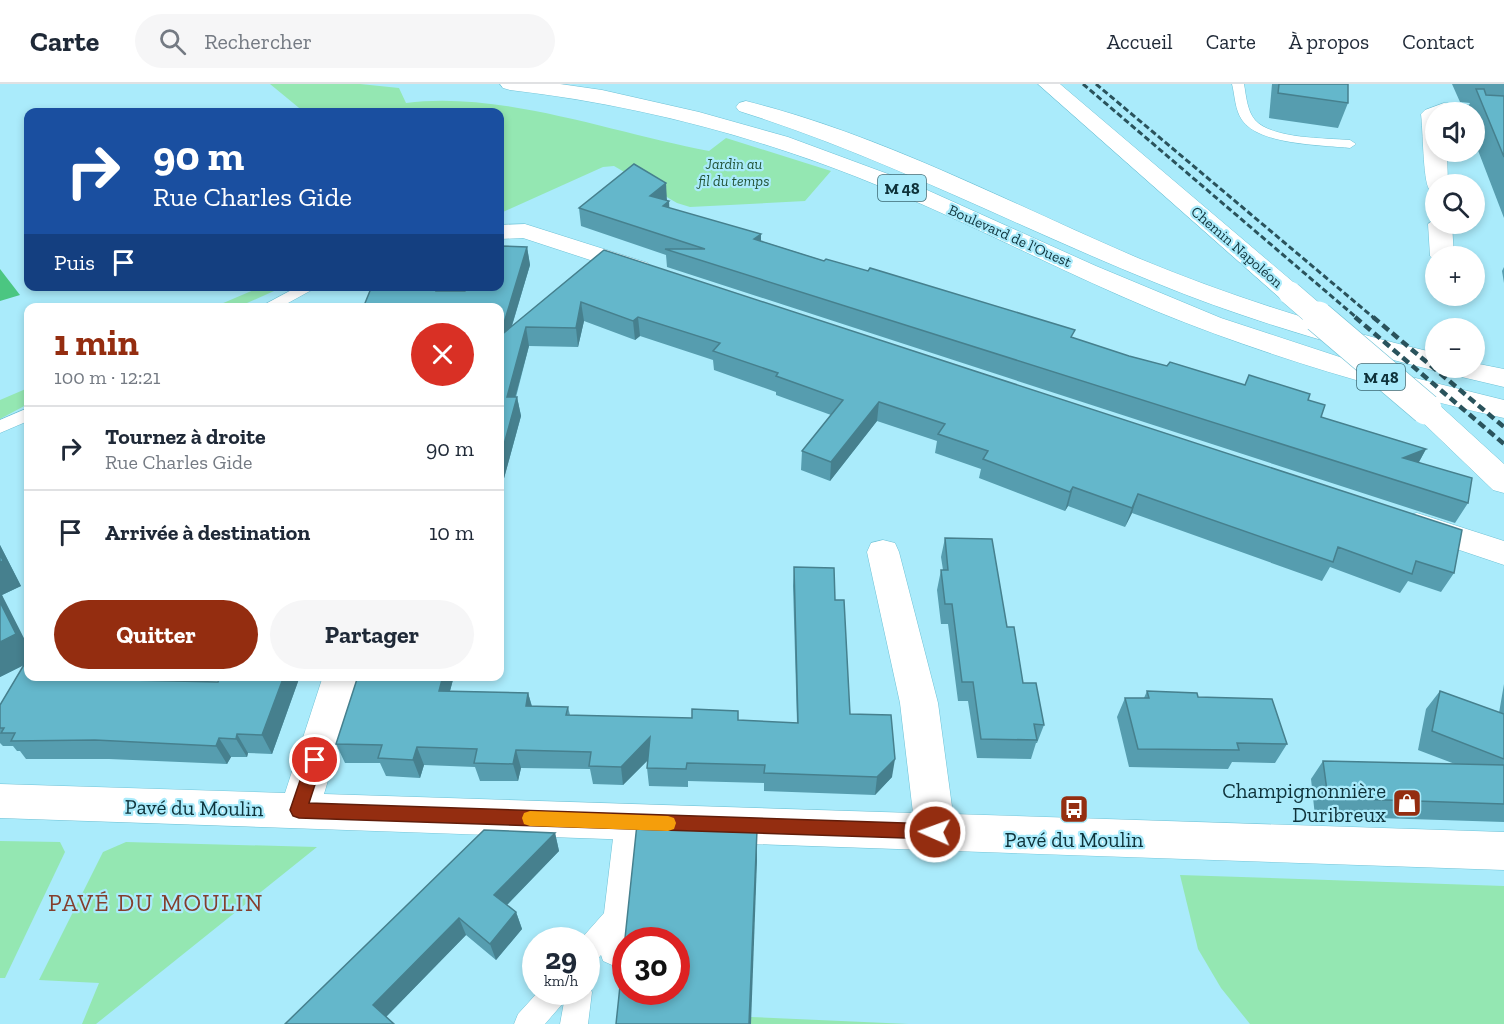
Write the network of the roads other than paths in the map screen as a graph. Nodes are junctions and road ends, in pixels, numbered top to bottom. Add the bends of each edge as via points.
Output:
1 (510, 84) edge
2 (1048, 84) edge
3 (1238, 84) edge
4 (726, 102) dead end
5 (1485, 112) edge
6 (1504, 114) edge
7 (1350, 144) dead end
8 (506, 231) edge
9 (662, 276) edge
10 (301, 291) edge
11 (276, 303) edge
12 (1425, 359) edge
13 (1485, 374) edge
14 (1504, 378) edge
15 (1504, 409) edge
16 (24, 416) edge
17 (0, 427) edge
18 (1504, 482) edge
19 (1388, 515) edge
20 (883, 552) dead end
21 (1504, 553) edge
22 (338, 681) edge
23 (0, 801) edge
24 (299, 810) junction
25 (627, 822) junction
26 (935, 832) junction
27 (1504, 851) edge
28 (616, 918) junction
29 (615, 927) edge
30 (600, 937) edge
31 (544, 1005) edge
32 (577, 1005) edge
33 (528, 1024) edge
34 (574, 1024) edge

1 - 15 street, Boulevard de l'Ouest / M 48 via 647,105 775,139 869,174 1118,286 1217,325 1360,371
2 - 18 street, Chemin Napoléon, bridge
3 - 7 lane via 1246,116 1259,129
4 - 12 street, Boulevard de l'Ouest / M 48 via 851,141 1178,282 1316,330
5 - 6 street
8 - 9 street via 537,235
10 - 11 lane
13 - 14 street
16 - 17 lane
19 - 21 street
20 - 26 street via 919,703
22 - 24 street
23 - 24 street, Pavé du Moulin
24 - 25 street, Pavé du Moulin
25 - 26 street, Pavé du Moulin
25 - 28 lane
26 - 27 street, Pavé du Moulin
28 - 29 lane
28 - 30 lane
31 - 33 lane
32 - 34 lane

